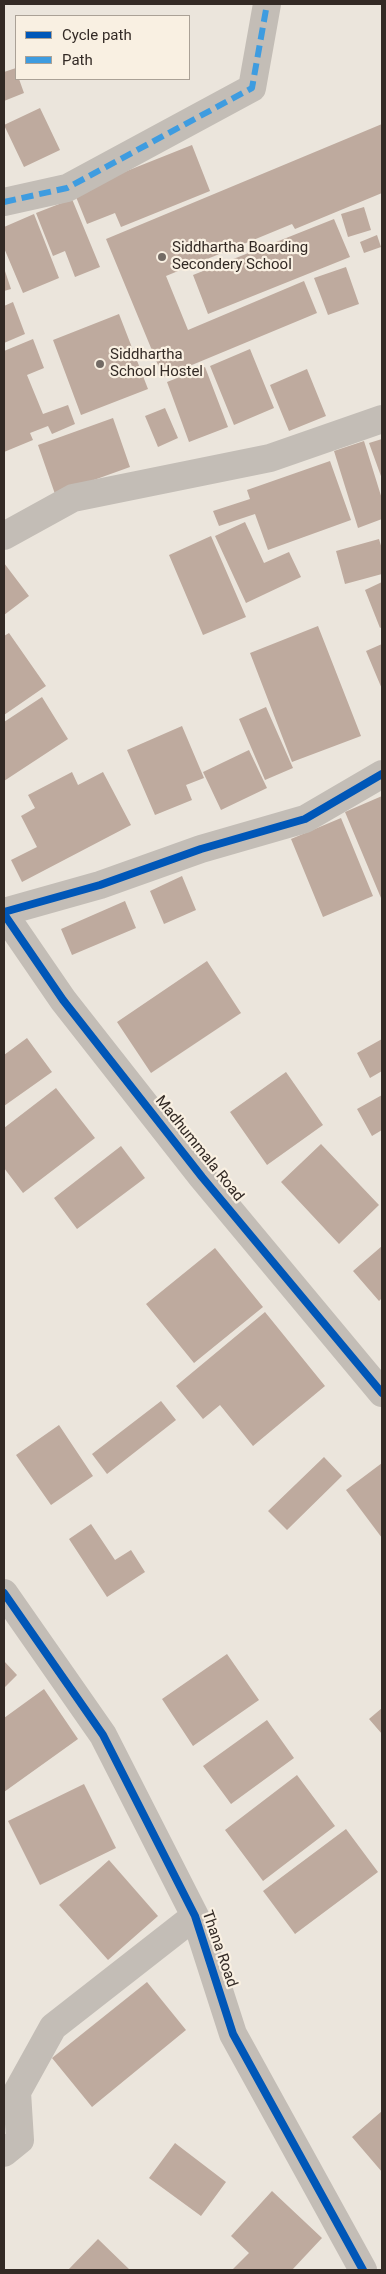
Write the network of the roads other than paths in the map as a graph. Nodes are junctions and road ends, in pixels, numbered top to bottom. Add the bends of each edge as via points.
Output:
1 (267, 4) edge
2 (4, 202) edge
3 (382, 419) edge
4 (4, 536) edge
5 (382, 774) edge
6 (4, 913) edge
7 (382, 1393) edge
8 (4, 1593) edge
9 (194, 1916) junction
10 (4, 2153) edge
11 (363, 2270) edge

1 - 2 street via 252,88 67,188
3 - 4 street via 270,458 73,498
5 - 6 street via 305,819
6 - 7 street, Madhummala Road via 63,1000 202,1178
8 - 9 street, Thana Road via 103,1735
9 - 10 street via 53,2027 17,2092 20,2140
9 - 11 street, Thana Road via 233,2034

